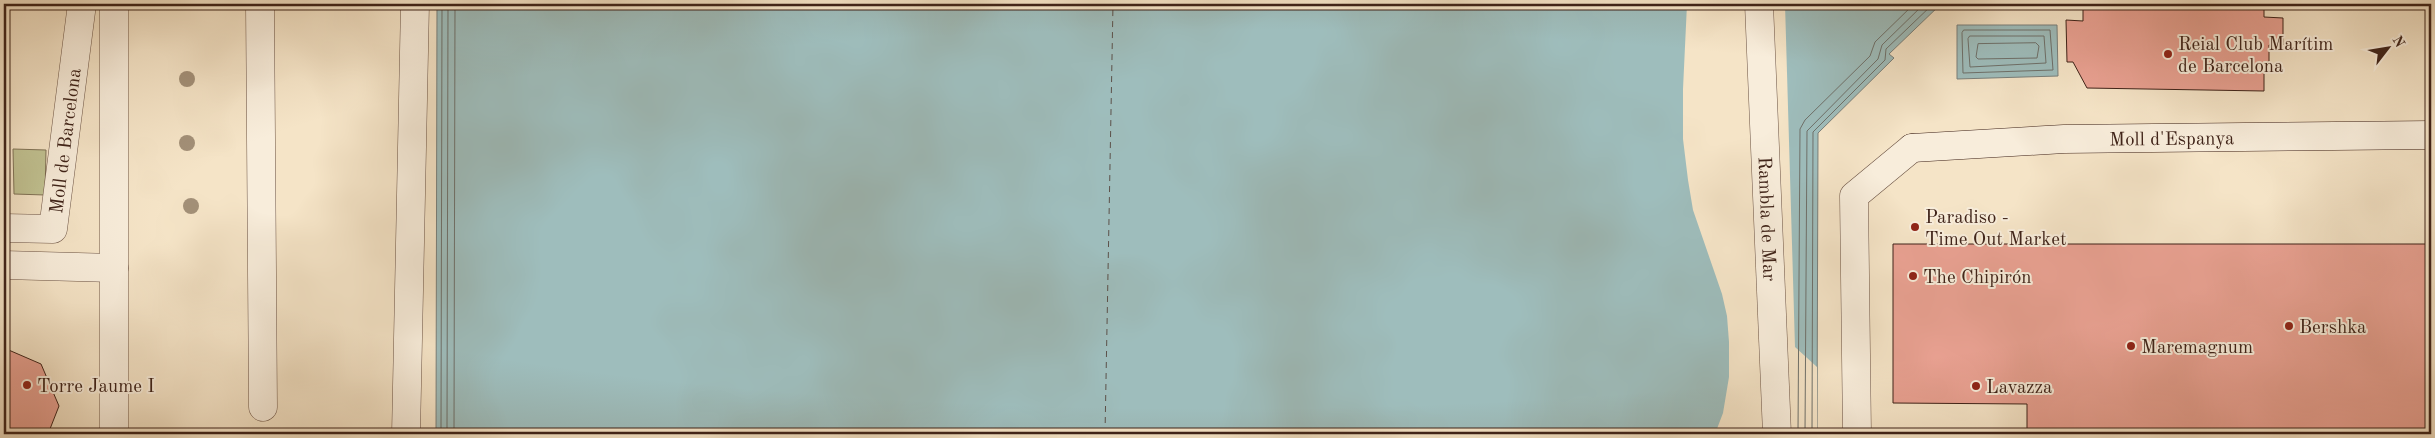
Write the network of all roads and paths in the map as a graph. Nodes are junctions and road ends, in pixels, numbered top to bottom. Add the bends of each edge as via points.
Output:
1 (82, 4) edge
2 (114, 4) edge
3 (260, 4) edge
4 (415, 4) edge
5 (1758, 4) edge
6 (2431, 135) edge
7 (4, 228) edge
8 (4, 265) edge
9 (114, 268) junction
10 (263, 407) dead end
11 (114, 434) edge
12 (406, 434) edge
13 (1777, 434) edge
14 (1857, 434) edge

1 - 7 street, Moll de Barcelona via 53,229
2 - 9 street
3 - 10 street
4 - 12 street
5 - 13 street, Rambla de Mar
6 - 14 street, Moll d'Espanya via 2064,139 1912,148 1854,196
8 - 9 street
9 - 11 street

